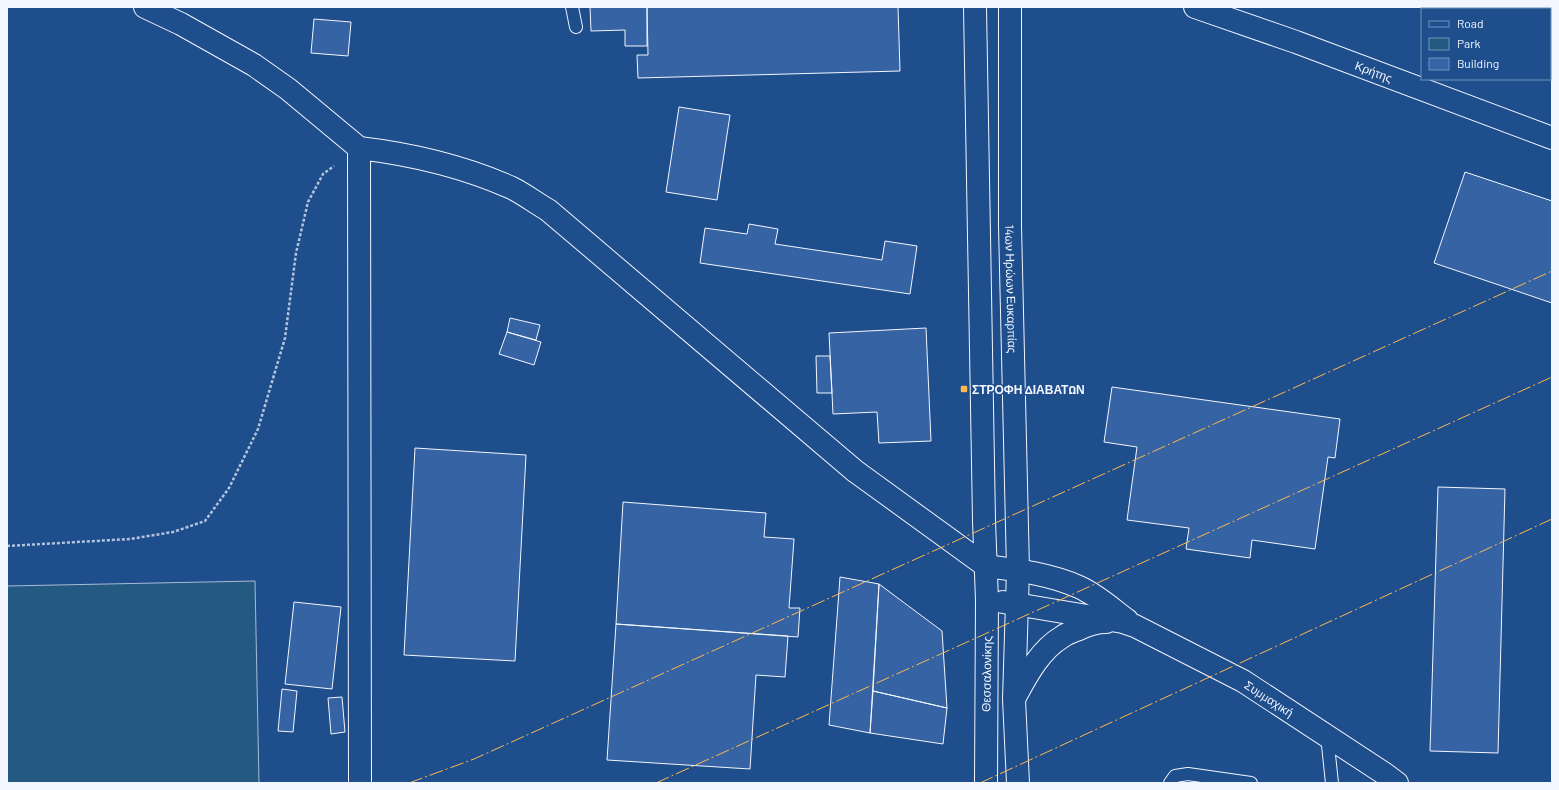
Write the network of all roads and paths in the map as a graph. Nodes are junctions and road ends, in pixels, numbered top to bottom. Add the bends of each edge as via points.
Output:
1 (145, 7) edge
2 (572, 7) edge
3 (975, 7) edge
4 (1010, 7) edge
5 (1195, 7) edge
6 (576, 27) dead end
7 (1552, 138) edge
8 (359, 148) junction
9 (7, 546) edge
10 (986, 566) junction
11 (1018, 570) junction
12 (987, 600) junction
13 (1017, 604) junction
14 (1129, 624) junction
15 (1014, 699) junction
16 (1327, 736) junction
17 (360, 783) edge
18 (986, 783) edge
19 (1018, 783) edge
20 (1170, 783) edge
21 (1251, 783) edge
22 (1332, 783) edge
23 (1397, 783) edge

1 - 8 street via 254,65
2 - 6 lane
3 - 10 street
4 - 11 street, 14ων Ηρώων Ευκαρπίας via 1010,226
5 - 7 street, Κρήτης
8 - 9 path via 323,174 308,202 296,253 285,338 258,429 229,488 205,520 173,532 130,539
8 - 10 street via 391,152 467,171 513,188 548,210 855,471
8 - 17 street
10 - 11 street, Συμμαχική
10 - 12 street, Θεσσαλονίκης
11 - 13 street
11 - 14 street, Συμμαχική via 1053,578 1080,588 1097,598
12 - 13 street, Συμμαχική
12 - 18 street, Θεσσαλονίκης
13 - 14 street, Συμμαχική
13 - 15 street
14 - 15 street via 1099,622 1062,637 1040,657
14 - 16 street, Συμμαχική via 1243,681
15 - 19 street
16 - 22 lane
16 - 23 street, Συμμαχική
20 - 21 lane via 1175,776 1188,774

